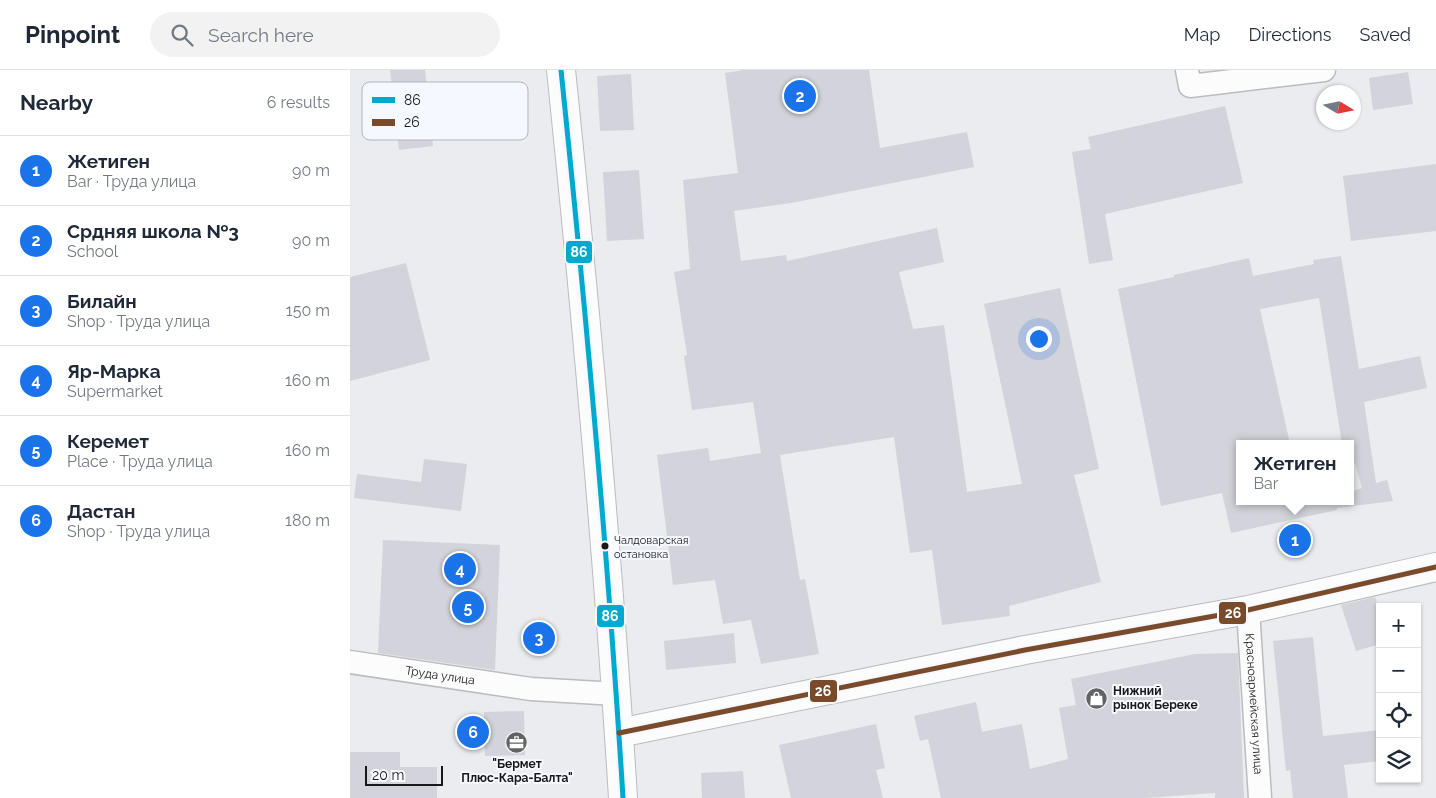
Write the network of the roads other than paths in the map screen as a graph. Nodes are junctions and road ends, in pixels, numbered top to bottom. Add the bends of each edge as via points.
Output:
1 (561, 70) edge
2 (1187, 70) edge
3 (1324, 70) edge
4 (1436, 567) edge
5 (1248, 610) junction
6 (350, 662) edge
7 (617, 694) junction
8 (619, 733) junction
9 (623, 798) edge
10 (1260, 798) edge

1 - 7 main road
2 - 3 street via 1190,86
4 - 5 main road
5 - 8 main road via 1025,650
5 - 10 street, Красноармейская улица
6 - 7 street, Труда улица via 531,689
7 - 8 main road
8 - 9 main road

